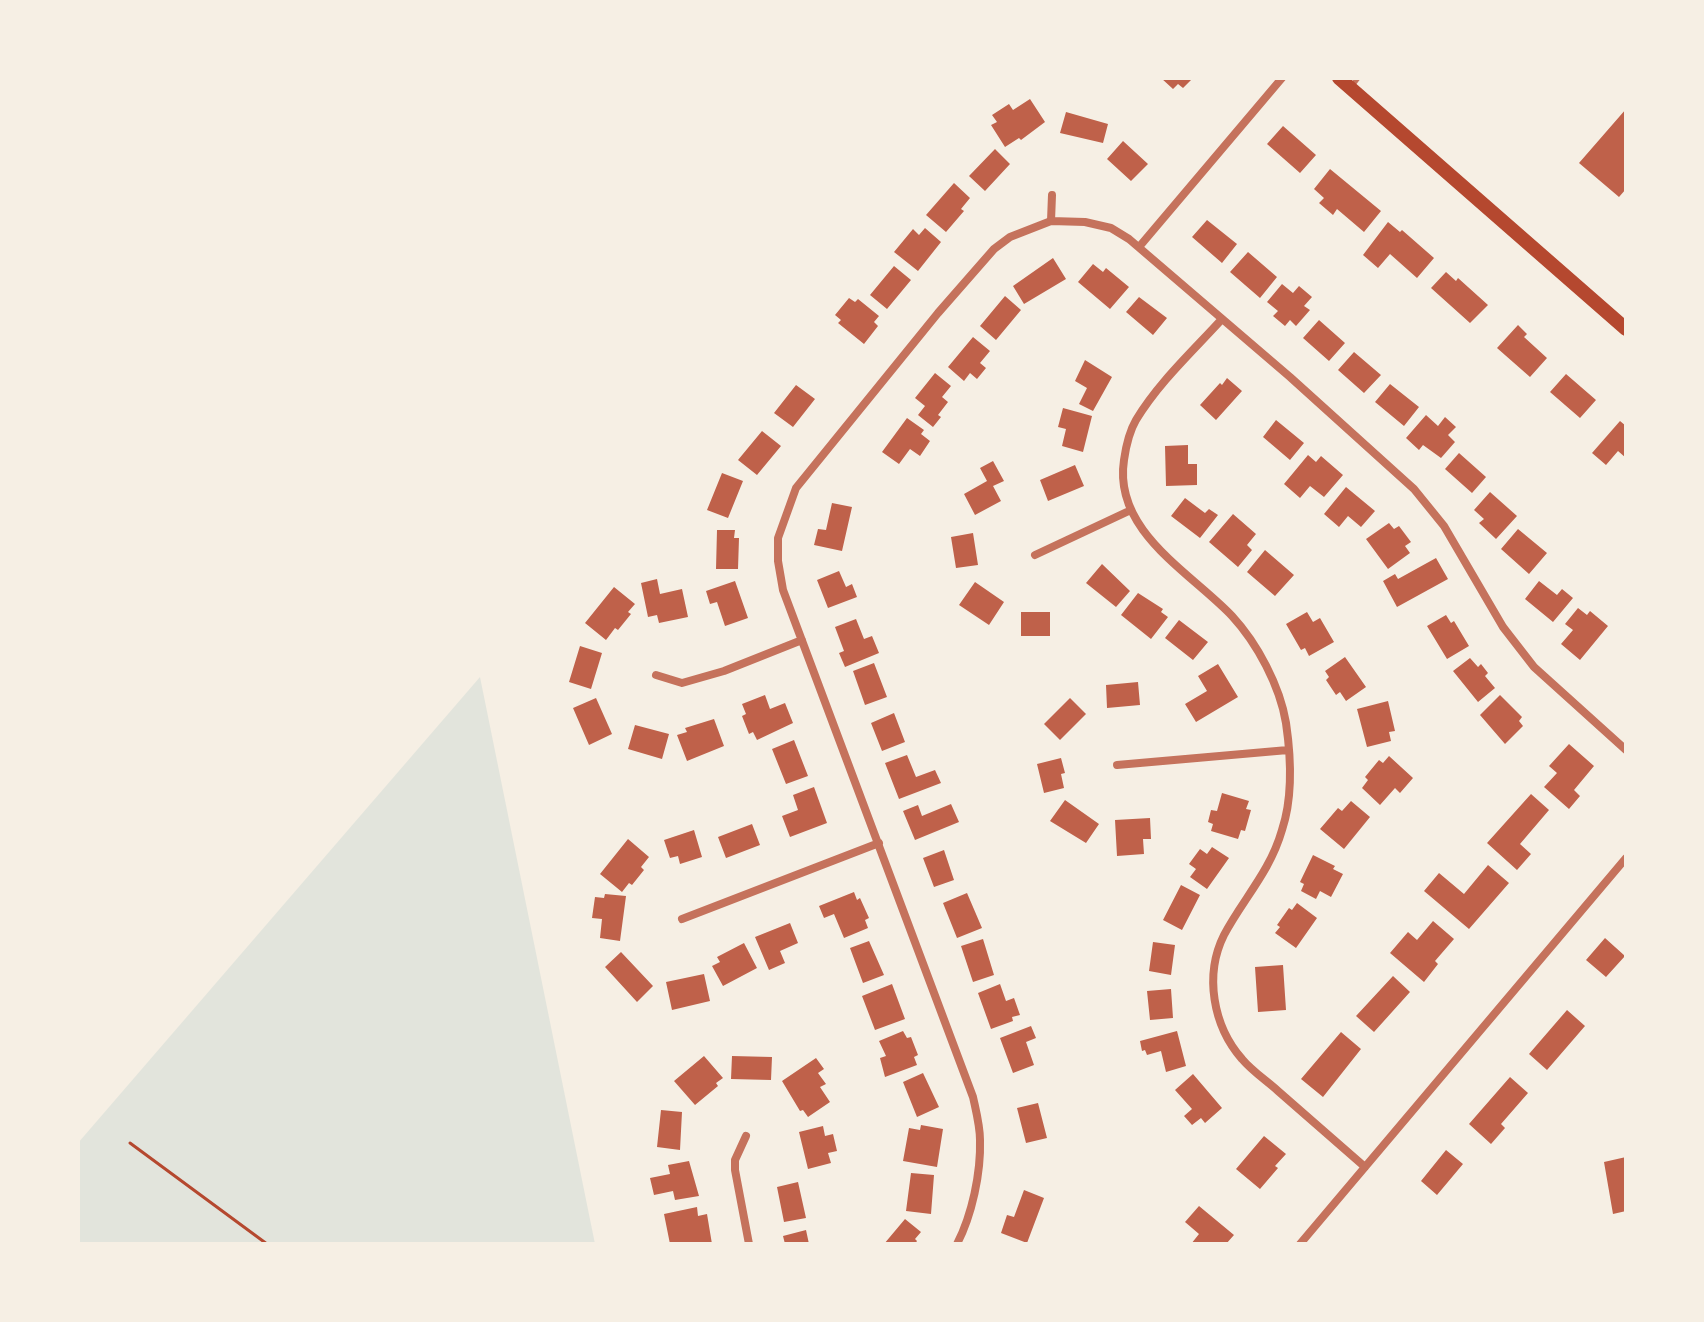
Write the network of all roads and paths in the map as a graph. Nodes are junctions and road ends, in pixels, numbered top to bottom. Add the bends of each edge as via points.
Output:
1 (1282, 78) edge
2 (1349, 81) edge
3 (1052, 195) dead end
4 (1051, 221) junction
5 (1139, 247) junction
6 (1222, 319) junction
7 (1626, 329) edge
8 (1131, 510) junction
9 (1035, 555) dead end
10 (802, 640) junction
11 (656, 675) dead end
12 (1288, 750) junction
13 (1626, 750) edge
14 (1117, 765) dead end
15 (879, 843) junction
16 (1626, 858) edge
17 (682, 919) dead end
18 (746, 1136) dead end
19 (130, 1143) dead end
20 (1365, 1167) junction
21 (267, 1244) edge
22 (749, 1244) edge
23 (957, 1244) edge
24 (1300, 1244) edge

1 - 5 street
2 - 7 main road
3 - 4 street
4 - 5 street via 1111,228
4 - 10 street via 994,249 796,488 778,538 778,561
5 - 6 street
6 - 8 street via 1160,386 1135,422 1122,468
6 - 13 street via 1414,489 1444,526 1503,627 1534,667
8 - 9 street
8 - 12 street via 1146,536 1250,639 1277,690
10 - 11 street via 682,683
10 - 15 street
12 - 14 street
12 - 20 street via 1283,830 1264,874 1224,934 1213,990 1216,1011 1242,1059
15 - 17 street
15 - 23 street via 973,1097 979,1167
16 - 20 street
18 - 22 street via 735,1170
19 - 21 path
20 - 24 street

